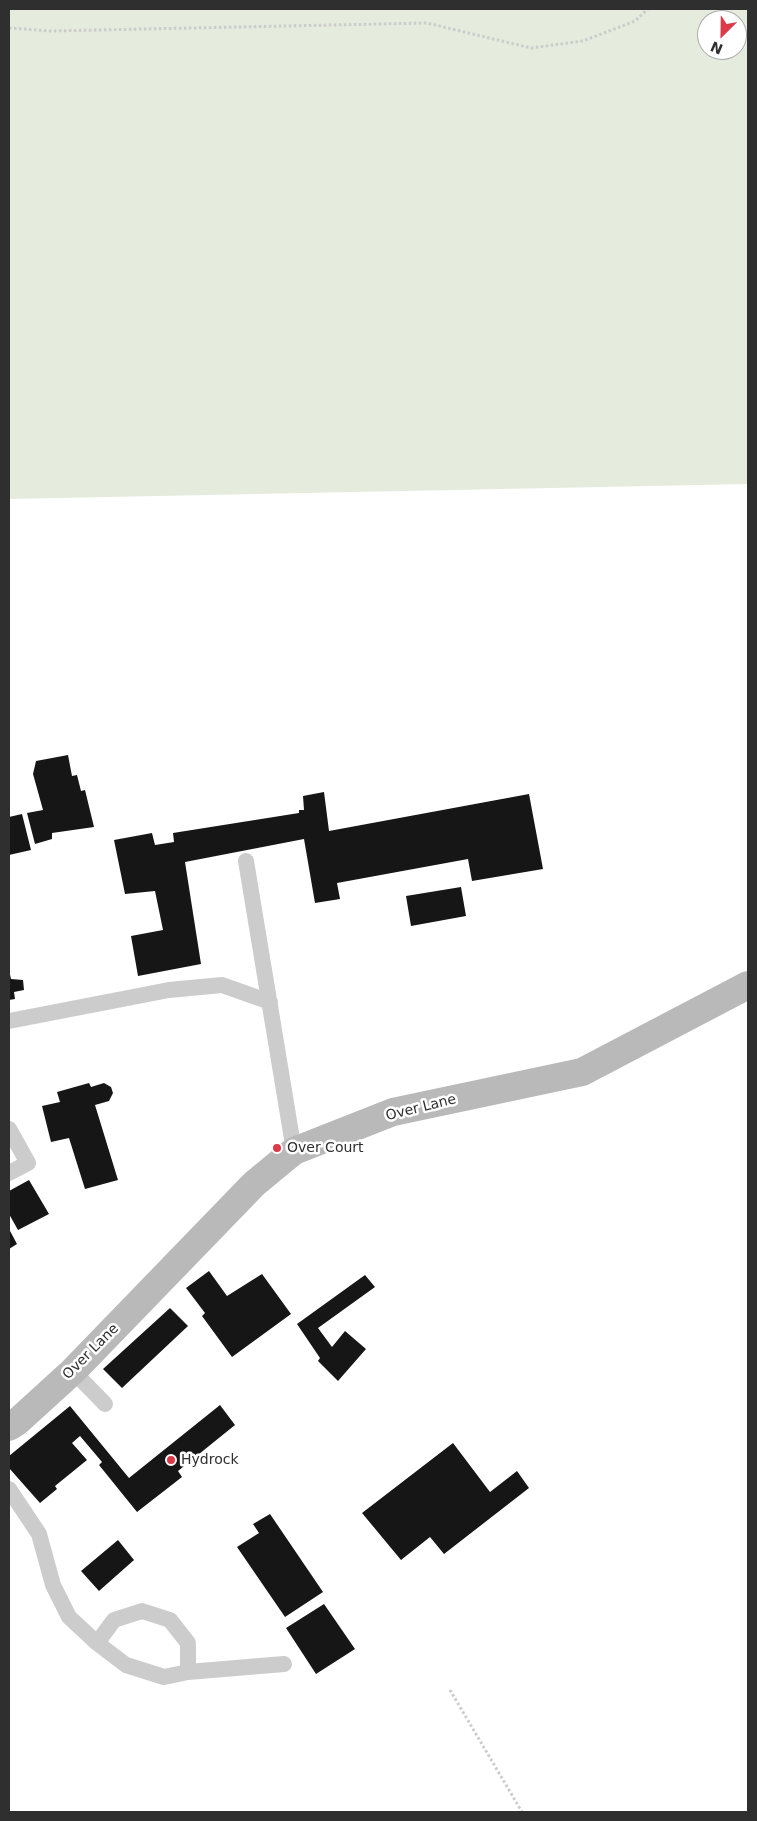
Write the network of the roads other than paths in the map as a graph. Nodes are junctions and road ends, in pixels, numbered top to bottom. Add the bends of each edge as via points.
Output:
1 (246, 862) dead end
2 (748, 985) edge
3 (270, 1002) junction
4 (9, 1021) edge
5 (9, 1129) edge
6 (294, 1151) junction
7 (9, 1173) edge
8 (73, 1371) junction
9 (105, 1404) dead end
10 (9, 1427) edge
11 (9, 1489) edge
12 (97, 1643) junction
13 (284, 1664) dead end
14 (188, 1672) junction

1 - 3 lane
2 - 6 street, Over Lane via 582,1072 393,1112
3 - 4 lane via 222,985 169,990
3 - 6 lane
5 - 7 lane via 28,1163
6 - 8 street, Over Lane via 254,1184
8 - 9 lane
8 - 10 street, Over Lane
11 - 12 lane via 39,1534 53,1585 69,1617
12 - 14 lane via 126,1665 164,1677
12 - 14 lane via 114,1620 142,1611 170,1620 188,1643
13 - 14 lane

